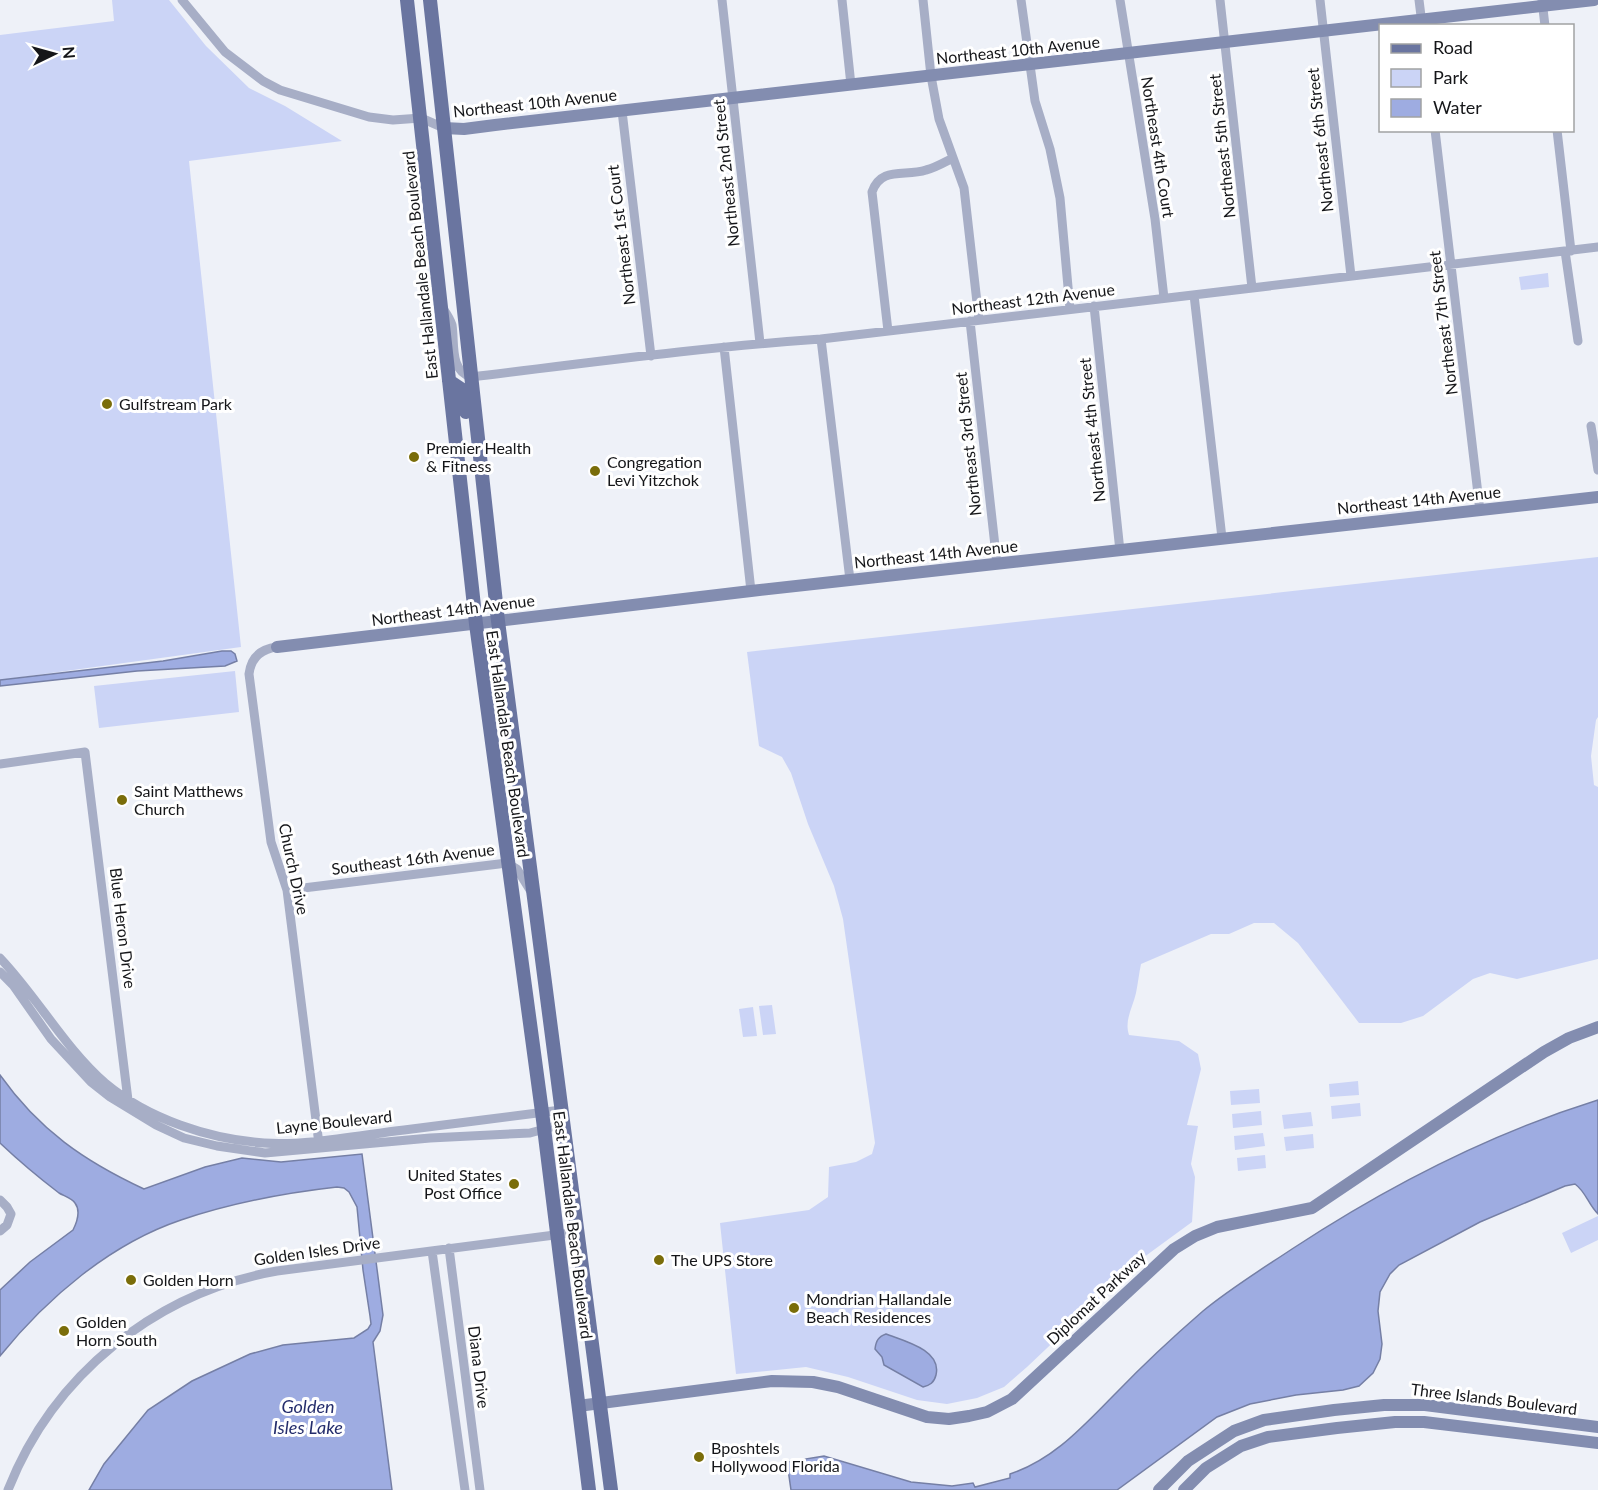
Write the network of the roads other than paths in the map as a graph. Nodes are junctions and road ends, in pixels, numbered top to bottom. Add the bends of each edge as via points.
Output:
1 (182, 0) edge
2 (407, 0) edge
3 (429, 0) edge
4 (722, 0) edge
5 (842, 0) edge
6 (923, 0) edge
7 (1022, 0) edge
8 (1120, 0) edge
9 (1221, 0) edge
10 (1320, 0) edge
11 (1419, 0) edge
12 (1594, 0) edge
13 (1542, 3) edge
14 (1422, 23) edge
15 (1545, 24) edge
16 (1379, 27) edge
17 (1323, 32) junction
18 (1226, 43) junction
19 (1128, 54) junction
20 (1029, 65) junction
21 (931, 76) junction
22 (851, 85) junction
23 (732, 98) junction
24 (622, 111) junction
25 (421, 118) junction
26 (444, 128) junction
27 (1435, 132) edge
28 (1557, 132) edge
29 (953, 158) junction
30 (1598, 247) edge
31 (1568, 251) junction
32 (1451, 266) junction
33 (1351, 276) junction
34 (1252, 288) junction
35 (1194, 295) junction
36 (1164, 298) junction
37 (440, 303) junction
38 (1094, 306) junction
39 (1070, 309) junction
40 (974, 321) junction
41 (888, 331) junction
42 (821, 339) junction
43 (1578, 341) dead end
44 (760, 343) junction
45 (724, 347) junction
46 (651, 356) junction
47 (471, 377) junction
48 (449, 381) junction
49 (1591, 426) dead end
50 (479, 456) junction
51 (1598, 470) edge
52 (1598, 497) edge
53 (1480, 511) junction
54 (1222, 538) junction
55 (1120, 551) junction
56 (997, 564) junction
57 (850, 580) junction
58 (751, 591) junction
59 (498, 621) junction
60 (476, 624) junction
61 (277, 647) joint
62 (0, 764) edge
63 (501, 815) junction
64 (529, 859) junction
65 (507, 863) junction
66 (287, 890) junction
67 (534, 898) junction
68 (0, 958) edge
69 (0, 972) edge
70 (1598, 1027) edge
71 (128, 1103) junction
72 (542, 1112) junction
73 (562, 1117) junction
74 (544, 1129) junction
75 (319, 1145) junction
76 (0, 1200) edge
77 (0, 1231) edge
78 (578, 1232) junction
79 (556, 1234) junction
80 (449, 1248) junction
81 (432, 1251) junction
82 (600, 1403) junction
83 (1399, 1404) junction
84 (578, 1406) junction
85 (1350, 1409) junction
86 (1400, 1422) junction
87 (1352, 1426) junction
88 (1598, 1427) edge
89 (1598, 1443) edge
90 (8, 1490) edge
91 (465, 1490) edge
92 (480, 1490) edge
93 (589, 1490) edge
94 (611, 1490) edge
95 (1159, 1490) edge
96 (1184, 1490) edge

1 - 25 street via 225,52 280,90 369,117
2 - 25 main road, East Hallandale Beach Boulevard
3 - 26 main road, East Hallandale Beach Boulevard
4 - 23 street, Northeast 2nd Street
5 - 22 street
6 - 21 street, Northeast 3rd Street
7 - 20 street
8 - 19 street, Northeast 4th Court
9 - 18 street, Northeast 5th Street
10 - 17 street, Northeast 6th Street
11 - 14 street
12 - 13 street, Northeast 10th Avenue
13 - 14 street, Northeast 10th Avenue
13 - 15 street
16 - 17 street, Northeast 10th Avenue
17 - 18 street, Northeast 10th Avenue
17 - 33 street, Northeast 6th Street
18 - 19 street, Northeast 10th Avenue
18 - 34 street, Northeast 5th Street
19 - 20 street, Northeast 10th Avenue
19 - 36 street, Northeast 4th Court
20 - 21 street, Northeast 10th Avenue
20 - 39 street via 1060,198
21 - 22 street, Northeast 10th Avenue
21 - 29 street, Northeast 3rd Street via 939,119
22 - 23 street, Northeast 10th Avenue
23 - 24 street, Northeast 10th Avenue
23 - 44 street, Northeast 2nd Street
24 - 26 street, Northeast 10th Avenue
24 - 46 street, Northeast 1st Court
25 - 26 street
25 - 37 main road, East Hallandale Beach Boulevard
26 - 47 main road, East Hallandale Beach Boulevard
27 - 32 street, Northeast 7th Street
28 - 31 street
29 - 40 street, Northeast 3rd Street via 964,188
29 - 41 street via 927,170 886,175 876,181 872,192
30 - 31 street, Northeast 12th Avenue
31 - 32 street, Northeast 12th Avenue
31 - 43 street
32 - 33 street, Northeast 12th Avenue
32 - 53 street, Northeast 7th Street
33 - 34 street, Northeast 12th Avenue
34 - 35 street, Northeast 12th Avenue
35 - 36 street, Northeast 12th Avenue
35 - 54 street
36 - 38 street, Northeast 12th Avenue
37 - 47 street via 452,324 457,366 461,374
37 - 48 main road, East Hallandale Beach Boulevard
38 - 39 street, Northeast 12th Avenue
38 - 55 street, Northeast 4th Street
39 - 40 street, Northeast 12th Avenue
40 - 41 street, Northeast 12th Avenue
40 - 56 street, Northeast 3rd Street
41 - 42 street, Northeast 12th Avenue
42 - 44 street, Northeast 12th Avenue
42 - 57 street
44 - 45 street, Northeast 12th Avenue
45 - 46 street, Northeast 12th Avenue
45 - 58 street
46 - 47 street, Northeast 12th Avenue
47 - 50 main road, East Hallandale Beach Boulevard
48 - 50 main road via 461,389 470,441
48 - 60 main road, East Hallandale Beach Boulevard
49 - 51 street
50 - 59 main road, East Hallandale Beach Boulevard
52 - 53 street, Northeast 14th Avenue
53 - 54 street, Northeast 14th Avenue
54 - 55 street, Northeast 14th Avenue
55 - 56 street, Northeast 14th Avenue
56 - 57 street, Northeast 14th Avenue
57 - 58 street, Northeast 14th Avenue
58 - 59 street, Northeast 14th Avenue
59 - 60 street, Northeast 14th Avenue
59 - 64 main road, East Hallandale Beach Boulevard
60 - 61 street, Northeast 14th Avenue
60 - 63 main road, East Hallandale Beach Boulevard
61 - 66 street, Church Drive via 256,656 249,674 271,842
62 - 71 street, Blue Heron Drive via 86,752
63 - 64 main road via 515,843
63 - 65 main road, East Hallandale Beach Boulevard
64 - 67 main road, East Hallandale Beach Boulevard
65 - 66 street, Southeast 16th Avenue
65 - 67 street via 517,869
65 - 72 main road, East Hallandale Beach Boulevard
66 - 75 street, Church Drive
67 - 73 main road, East Hallandale Beach Boulevard
68 - 71 street, Layne Boulevard via 22,981 73,1051
69 - 71 street, Layne Boulevard via 76,1066 98,1087
70 - 82 street, Diplomat Parkway via 1544,1052 1312,1208 1217,1227 1174,1249 1012,1399 987,1412 949,1419 927,1418 838,1387 779,1381
71 - 75 street, Layne Boulevard via 243,1145
72 - 73 street, Layne Boulevard
72 - 74 main road, East Hallandale Beach Boulevard
72 - 75 street, Layne Boulevard
73 - 74 street, Layne Boulevard
73 - 78 main road, East Hallandale Beach Boulevard
74 - 75 street, Layne Boulevard
74 - 79 main road, East Hallandale Beach Boulevard
76 - 77 street via 11,1214
78 - 79 street, Golden Isles Drive
78 - 82 main road, East Hallandale Beach Boulevard
79 - 80 street, Golden Isles Drive
79 - 84 main road, East Hallandale Beach Boulevard
80 - 81 street, Golden Isles Drive
80 - 92 street, Diana Drive
81 - 90 street, Golden Isles Drive via 277,1270 246,1277 175,1304 134,1330 73,1383 31,1440
81 - 91 street, Diana Drive
82 - 84 street, Diplomat Parkway
82 - 94 main road, East Hallandale Beach Boulevard
83 - 85 street, Three Islands Boulevard
83 - 86 street
83 - 88 street, Three Islands Boulevard
84 - 93 main road, East Hallandale Beach Boulevard
85 - 87 street
85 - 95 street, Three Islands Boulevard via 1264,1420 1234,1431 1188,1461
86 - 87 street, Three Islands Boulevard
86 - 89 street, Three Islands Boulevard
87 - 96 street, Three Islands Boulevard via 1268,1437 1241,1446 1206,1468

